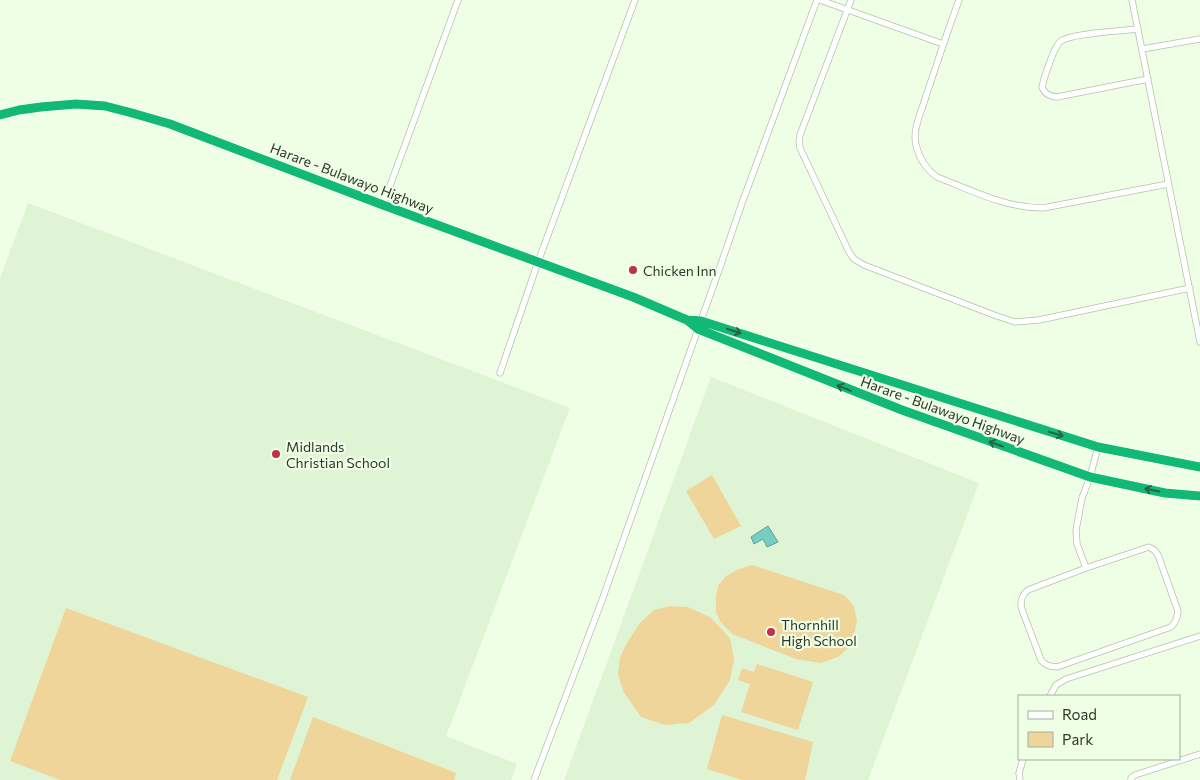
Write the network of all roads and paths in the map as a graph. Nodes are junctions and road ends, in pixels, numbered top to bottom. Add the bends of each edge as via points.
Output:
1 (458, 0) edge
2 (635, 0) edge
3 (818, 0) edge
4 (851, 0) edge
5 (959, 0) edge
6 (1132, 0) edge
7 (848, 10) junction
8 (1138, 29) junction
9 (1200, 39) edge
10 (943, 44) junction
11 (1142, 49) junction
12 (1148, 79) junction
13 (0, 115) edge
14 (1168, 184) junction
15 (383, 205) junction
16 (538, 262) junction
17 (1190, 288) junction
18 (699, 325) junction
19 (1200, 342) edge
20 (500, 373) dead end
21 (1098, 447) junction
22 (1200, 466) edge
23 (1090, 476) junction
24 (1200, 496) edge
25 (1086, 568) junction
26 (1200, 636) edge
27 (1051, 695) edge
28 (1200, 754) edge
29 (1023, 760) edge
30 (534, 780) edge
31 (1020, 780) edge
32 (1131, 780) edge

1 - 15 street
2 - 16 street
3 - 7 street
3 - 18 street
4 - 7 street
5 - 10 street
6 - 8 street
7 - 10 street
7 - 17 street via 799,141 854,259 1016,322
8 - 11 street
8 - 12 street via 1063,39 1055,49 1042,87 1047,94 1056,96
9 - 11 street
10 - 14 street via 915,136 924,166 936,177 1002,202 1031,208
11 - 12 street
12 - 14 street
13 - 15 highway, Harare - Bulawayo Highway via 76,104 105,106 170,124
14 - 17 street
15 - 16 highway, Harare - Bulawayo Highway
16 - 18 highway, Harare - Bulawayo Highway
16 - 20 street
17 - 19 street
18 -> 21 highway, Harare - Bulawayo Highway
23 -> 18 highway, Harare - Bulawayo Highway via 902,410
18 - 30 street via 601,603
21 - 22 highway, Harare - Bulawayo Highway
21 - 23 street
24 -> 23 highway, Harare - Bulawayo Highway via 1165,493
23 - 25 street via 1076,530 1077,544
25 - 25 street via 1023,594 1021,607 1040,660 1045,665 1057,666 1175,623 1178,611 1154,550 1149,547
26 - 27 street via 1066,679 1056,685
28 - 32 street via 1135,775
29 - 31 street

